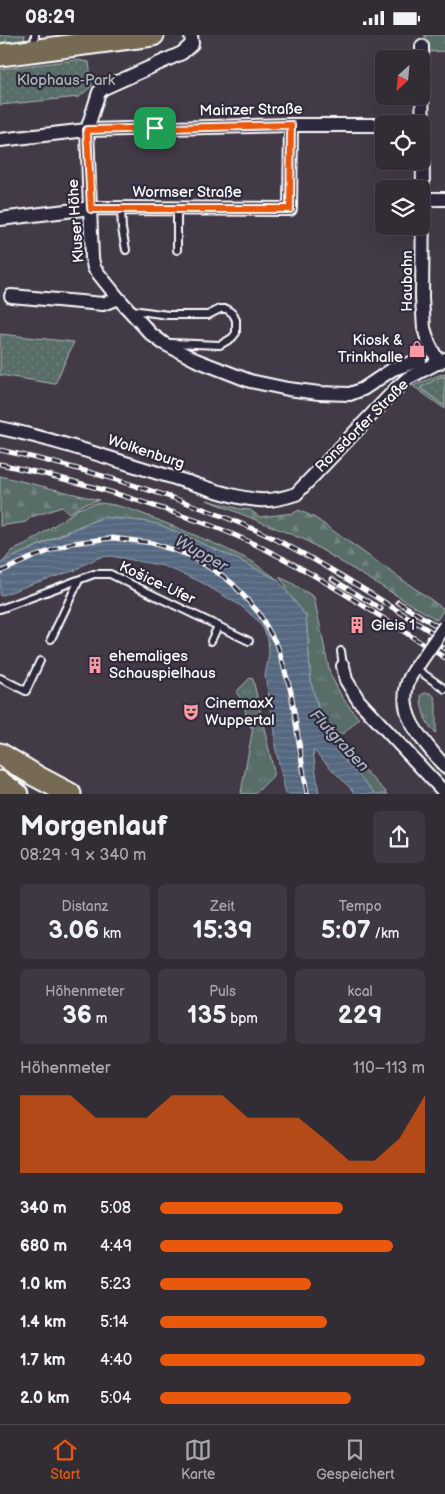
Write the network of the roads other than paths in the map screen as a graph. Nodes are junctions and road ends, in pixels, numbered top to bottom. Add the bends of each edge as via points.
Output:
1 (153, 35) edge
2 (191, 35) edge
3 (35, 43) edge
4 (422, 46) dead end
5 (0, 55) edge
6 (422, 115) edge
7 (291, 125) junction
8 (375, 125) edge
9 (87, 130) junction
10 (0, 140) edge
11 (430, 199) edge
12 (445, 199) edge
13 (91, 209) junction
14 (121, 209) junction
15 (177, 209) junction
16 (0, 219) edge
17 (423, 235) edge
18 (126, 250) dead end
19 (177, 250) dead end
20 (11, 296) dead end
21 (118, 299) junction
22 (128, 309) junction
23 (163, 343) junction
24 (420, 360) dead end
25 (442, 361) edge
26 (0, 427) edge
27 (283, 499) joint
28 (78, 580) junction
29 (0, 609) edge
30 (218, 626) junction
31 (445, 626) edge
32 (50, 639) dead end
33 (210, 641) dead end
34 (249, 641) dead end
35 (341, 651) dead end
36 (40, 661) dead end
37 (418, 665) junction
38 (343, 666) joint
39 (0, 678) edge
40 (445, 689) edge
41 (0, 754) edge
42 (445, 767) edge
43 (0, 782) edge
44 (62, 792) edge
45 (445, 793) edge
46 (17, 794) edge

1 - 3 main road
2 - 9 street, Kluser Höhe via 192,44 182,53 99,92
3 - 5 main road
4 - 6 street, Haubahn
7 - 8 street, Mainzer Straße
7 - 9 street, Mainzer Straße
7 - 15 street, Wormser Straße via 290,209
9 - 10 street, Mainzer Straße
9 - 13 street, Kluser Höhe
11 - 12 street
13 - 14 street, Wormser Straße
13 - 16 street, Wormser Straße
13 - 21 street, Kluser Höhe via 94,267
14 - 15 street, Wormser Straße
14 - 18 lane
15 - 19 lane
17 - 25 street, Haubahn via 424,328
20 - 21 street via 103,304
21 - 22 street, Kluser Höhe
22 - 23 street, Kluser Höhe
22 - 23 lane via 168,315 208,315 226,309 236,320 236,333 220,345
23 - 24 street, Kluser Höhe via 207,368 250,381 339,395 357,393 394,369
25 - 27 street, Ronsdorfer Straße via 408,378 296,493
26 - 27 street, Wolkenburg via 228,494 257,500
28 - 29 lane, Košice-Ufer
28 - 30 lane, Košice-Ufer via 94,574 110,574
28 - 32 lane
30 - 33 lane
30 - 34 lane, Košice-Ufer
31 - 37 street, bridge
35 - 38 lane
36 - 39 lane via 26,691
37 - 40 lane
37 - 42 street via 406,686 406,709 410,722
38 - 45 street via 346,681 359,701
41 - 44 main road
43 - 46 main road

